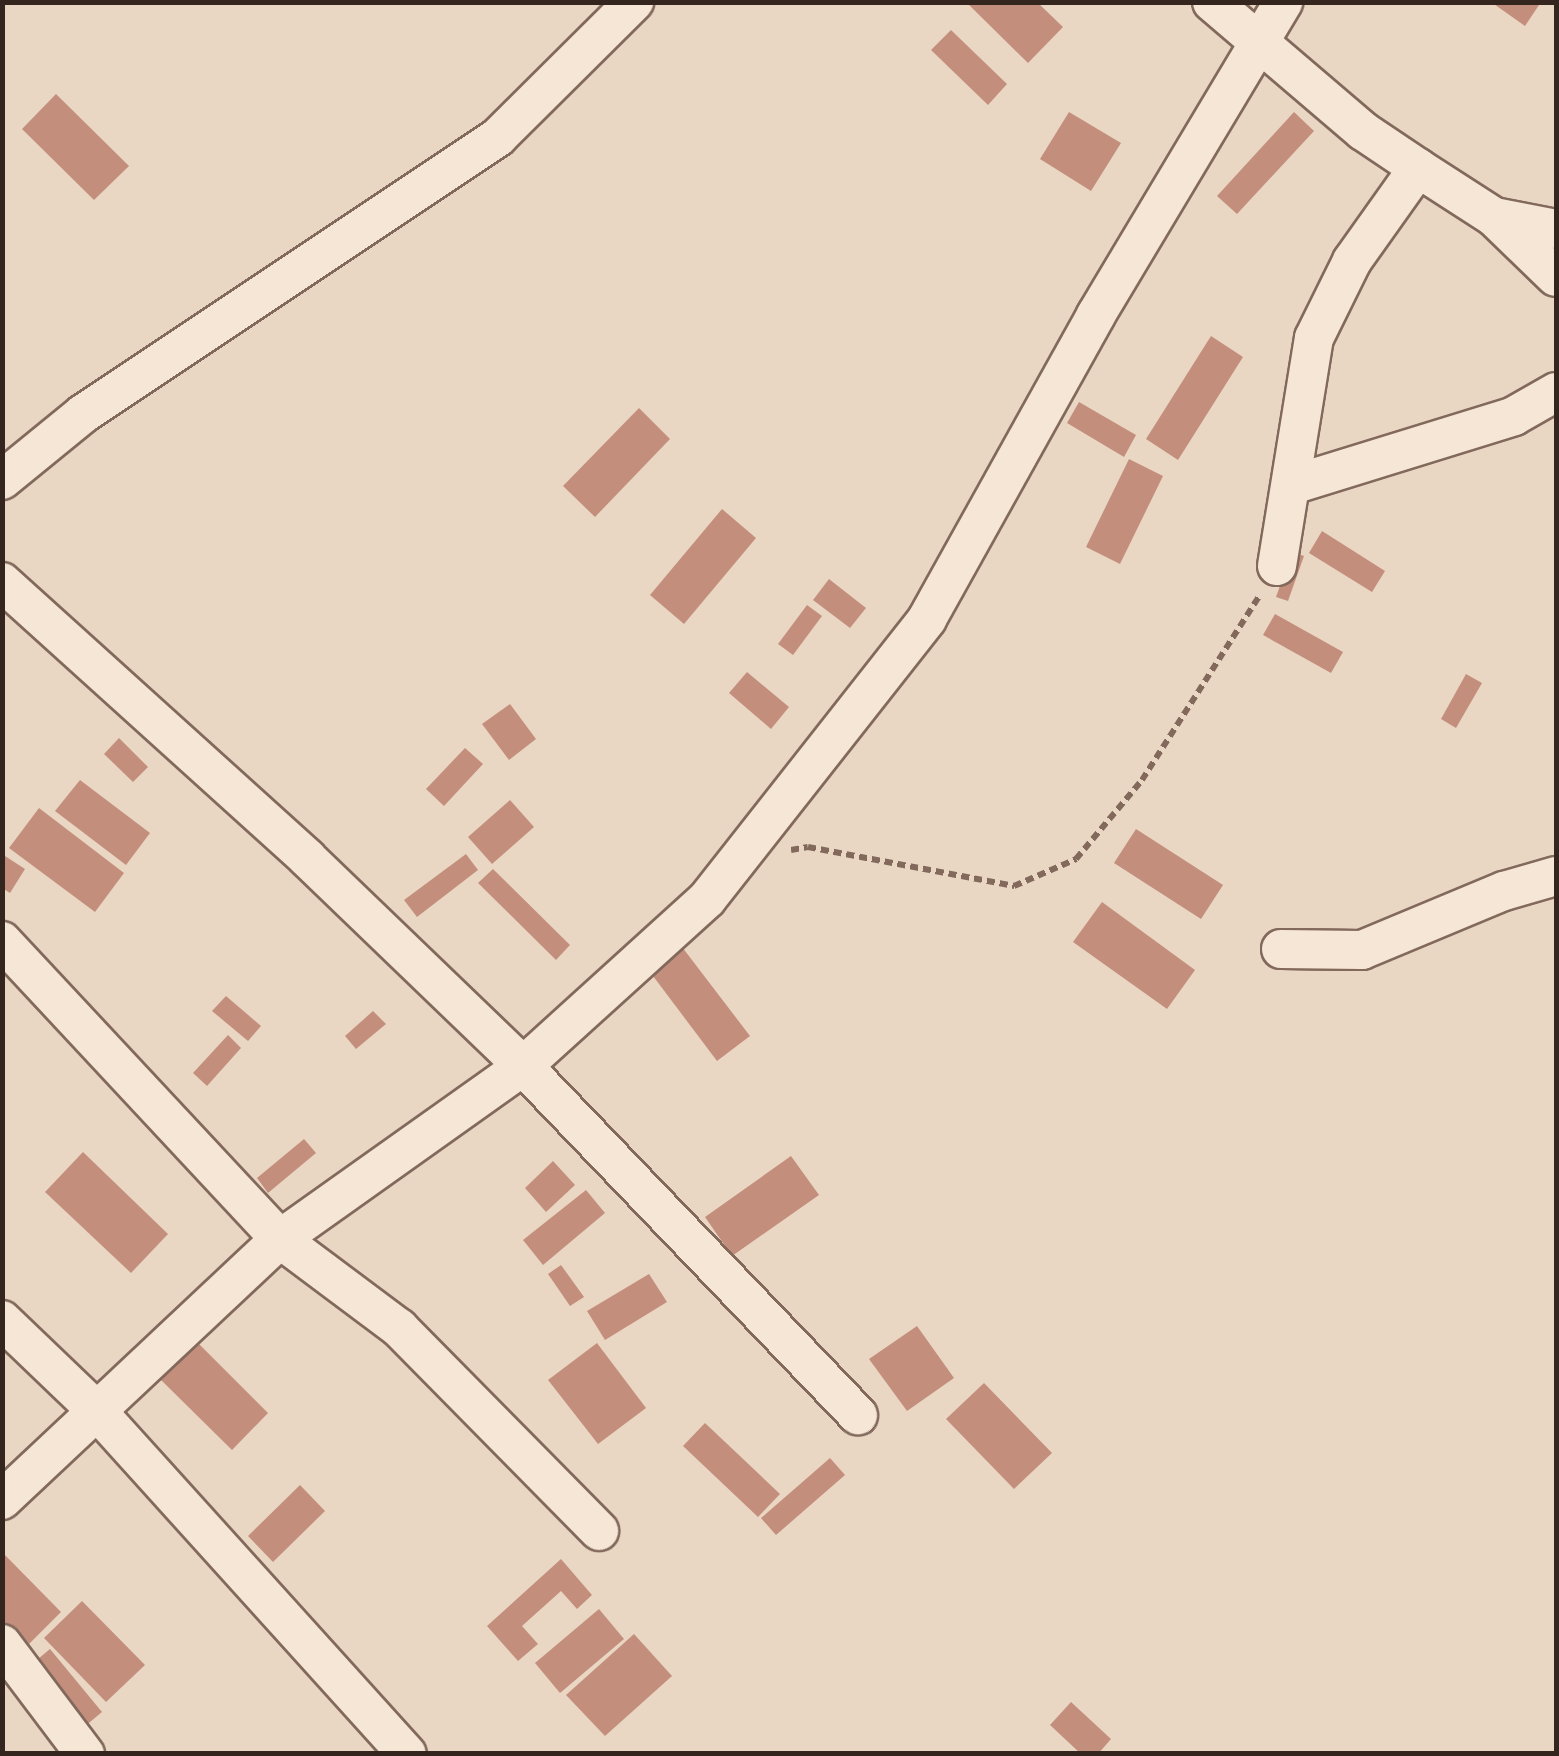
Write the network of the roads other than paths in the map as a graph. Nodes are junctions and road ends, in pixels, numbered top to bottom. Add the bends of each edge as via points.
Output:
1 (634, 2) edge
2 (1212, 2) edge
3 (1284, 2) edge
4 (1257, 42) junction
5 (1418, 168) junction
6 (1494, 217) junction
7 (1556, 229) edge
8 (1556, 277) edge
9 (1556, 392) edge
10 (2, 480) edge
11 (1295, 484) junction
12 (1278, 566) road end
13 (2, 582) edge
14 (1556, 876) edge
15 (2, 941) edge
16 (1280, 949) dead end
17 (524, 1066) junction
18 (280, 1239) junction
19 (2, 1320) edge
20 (97, 1411) junction
21 (858, 1415) dead end
22 (2, 1500) edge
23 (599, 1532) dead end
24 (2, 1644) edge
25 (85, 1754) edge
26 (406, 1754) edge

1 - 10 street via 498,137 83,414
2 - 4 street
3 - 4 street
4 - 5 street via 1362,131
4 - 17 street via 927,619 707,899
5 - 6 street
5 - 11 street via 1352,261 1314,338
6 - 7 street
6 - 8 street
9 - 11 street via 1514,416
11 - 12 street
13 - 17 street
14 - 16 street via 1504,890 1362,950
15 - 18 street
17 - 18 street
17 - 21 street
18 - 20 street
18 - 23 street via 399,1328
19 - 20 street
20 - 22 street
20 - 26 street
24 - 25 street

